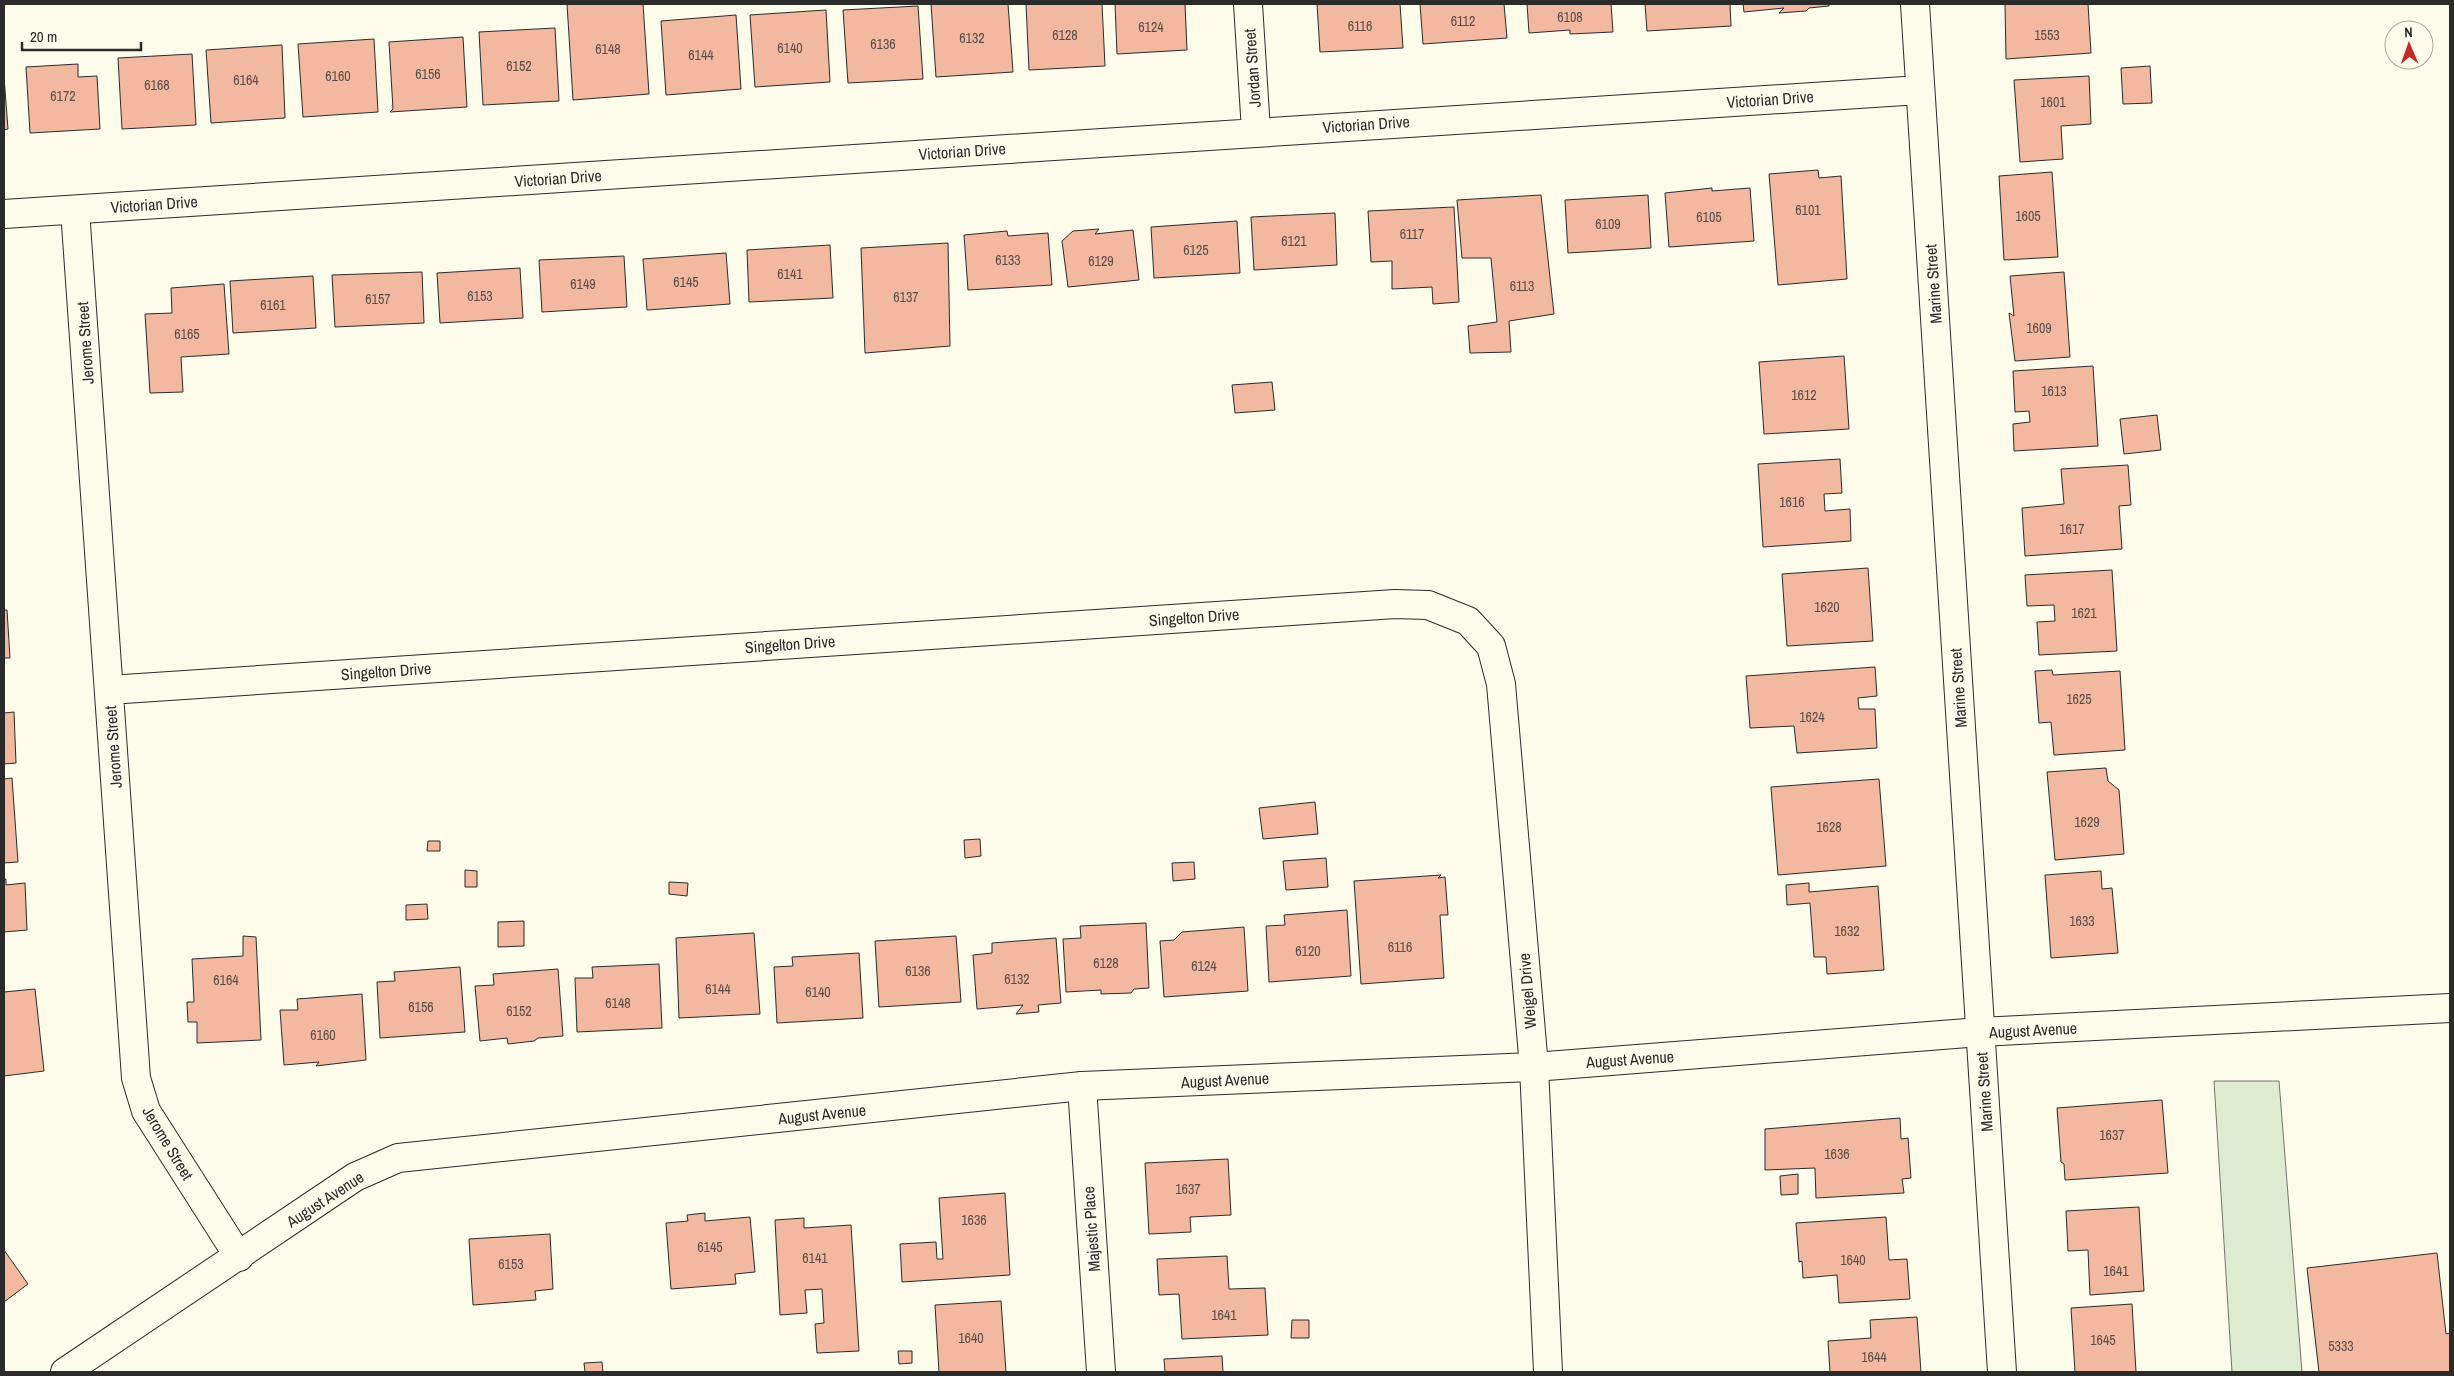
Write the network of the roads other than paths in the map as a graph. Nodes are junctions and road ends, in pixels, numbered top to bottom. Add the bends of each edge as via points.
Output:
1 (1248, 4) edge
2 (1915, 4) edge
3 (1920, 90) junction
4 (1256, 131) junction
5 (75, 210) junction
6 (4, 214) edge
7 (1468, 621) joint
8 (110, 690) junction
9 (2450, 1008) edge
10 (1980, 1032) junction
11 (1534, 1066) junction
12 (1082, 1086) junction
13 (239, 1257) junction
14 (65, 1372) edge
15 (1101, 1372) edge
16 (1548, 1372) edge
17 (2002, 1372) edge

1 - 4 street, Jordan Street
2 - 3 street, Marine Street
3 - 4 street, Victorian Drive
3 - 10 street, Marine Street
4 - 5 street, Victorian Drive
5 - 6 street, Victorian Drive
5 - 8 street, Jerome Street
7 - 8 street, Singelton Drive via 1428,605 1396,604
7 - 11 street, Weigel Drive via 1491,646 1501,684
8 - 13 street, Jerome Street via 136,1078 146,1111
9 - 10 street, August Avenue
10 - 11 street, August Avenue
10 - 17 street, Marine Street
11 - 12 street, August Avenue
11 - 16 street, Weigel Drive
12 - 13 street, August Avenue via 398,1158 355,1177
12 - 15 street, Majestic Place
13 - 14 street, August Avenue

